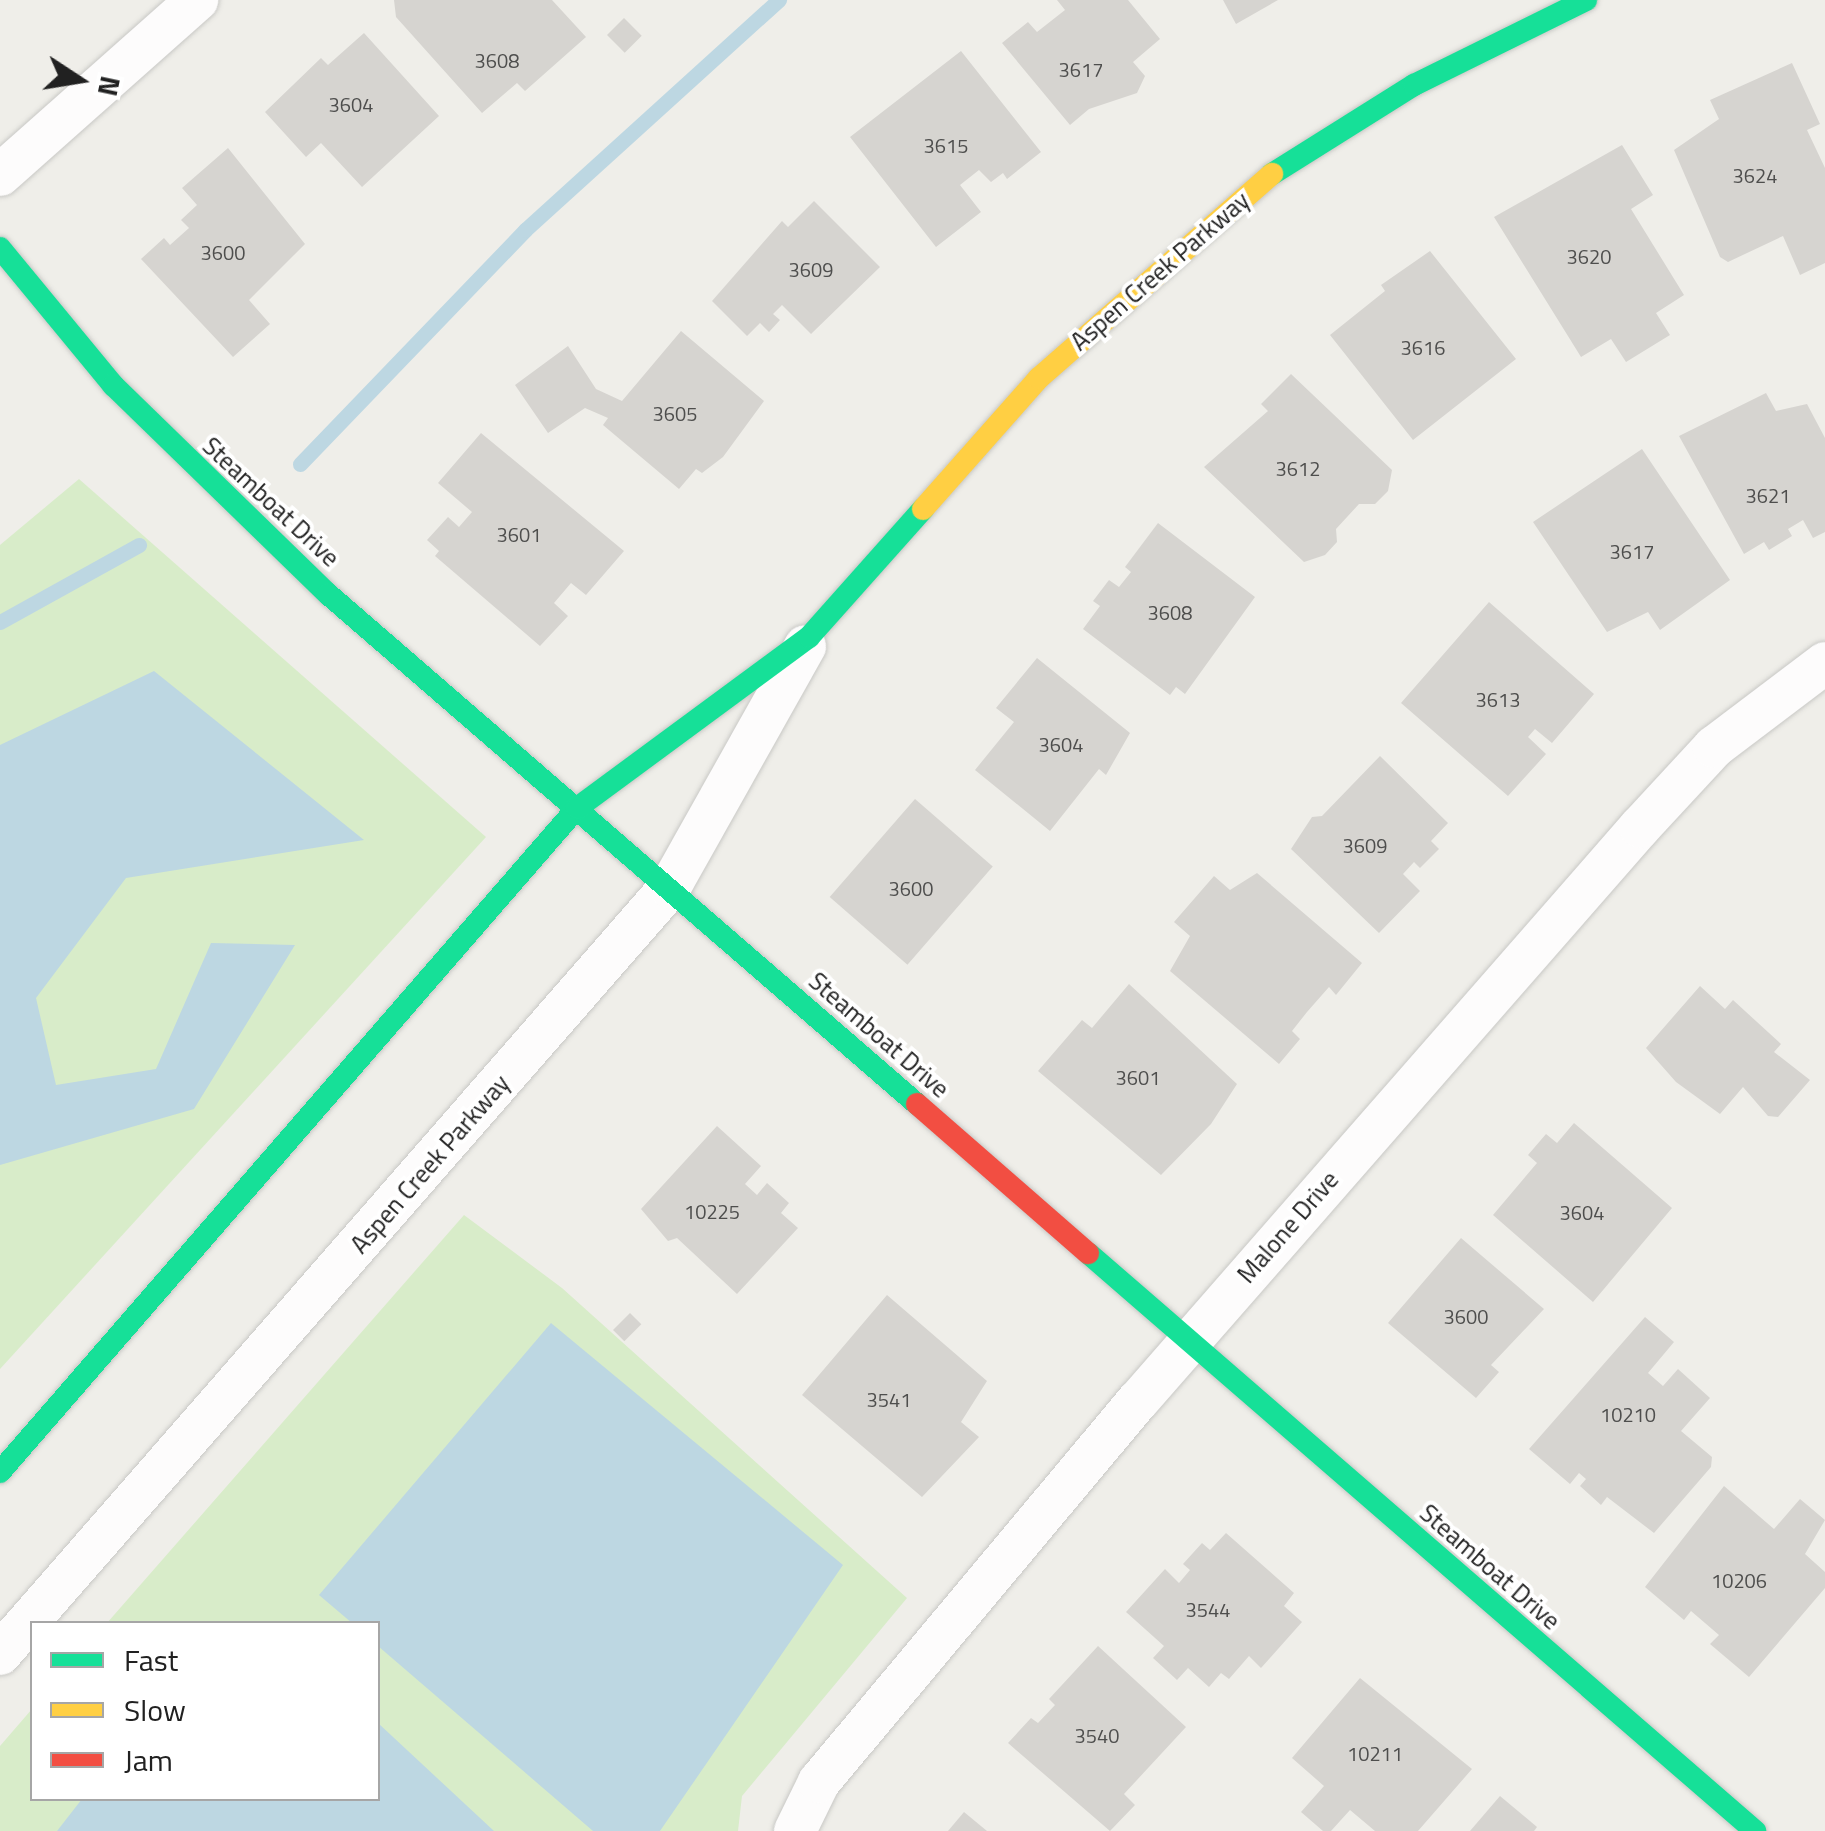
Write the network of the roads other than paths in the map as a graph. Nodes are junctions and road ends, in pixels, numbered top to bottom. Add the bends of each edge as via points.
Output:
1 (197, 0) edge
2 (1586, 0) edge
3 (0, 175) edge
4 (0, 248) edge
5 (809, 637) junction
6 (1825, 663) edge
7 (577, 808) junction
8 (670, 887) junction
9 (1188, 1342) junction
10 (0, 1472) edge
11 (0, 1654) edge
12 (795, 1831) edge
13 (1755, 1831) edge

1 - 3 street
2 - 5 street, Aspen Creek Parkway via 1414,85 1276,171 1039,378
4 - 7 street, Steamboat Drive via 113,386 234,508
5 - 7 street, Aspen Creek Parkway
5 - 8 street, Aspen Creek Parkway
6 - 9 street, Malone Drive via 1714,746
7 - 8 street, Steamboat Drive
7 - 10 street, Aspen Creek Parkway
8 - 9 street, Steamboat Drive
8 - 11 street, Aspen Creek Parkway
9 - 12 street, Malone Drive via 819,1782
9 - 13 street, Steamboat Drive

